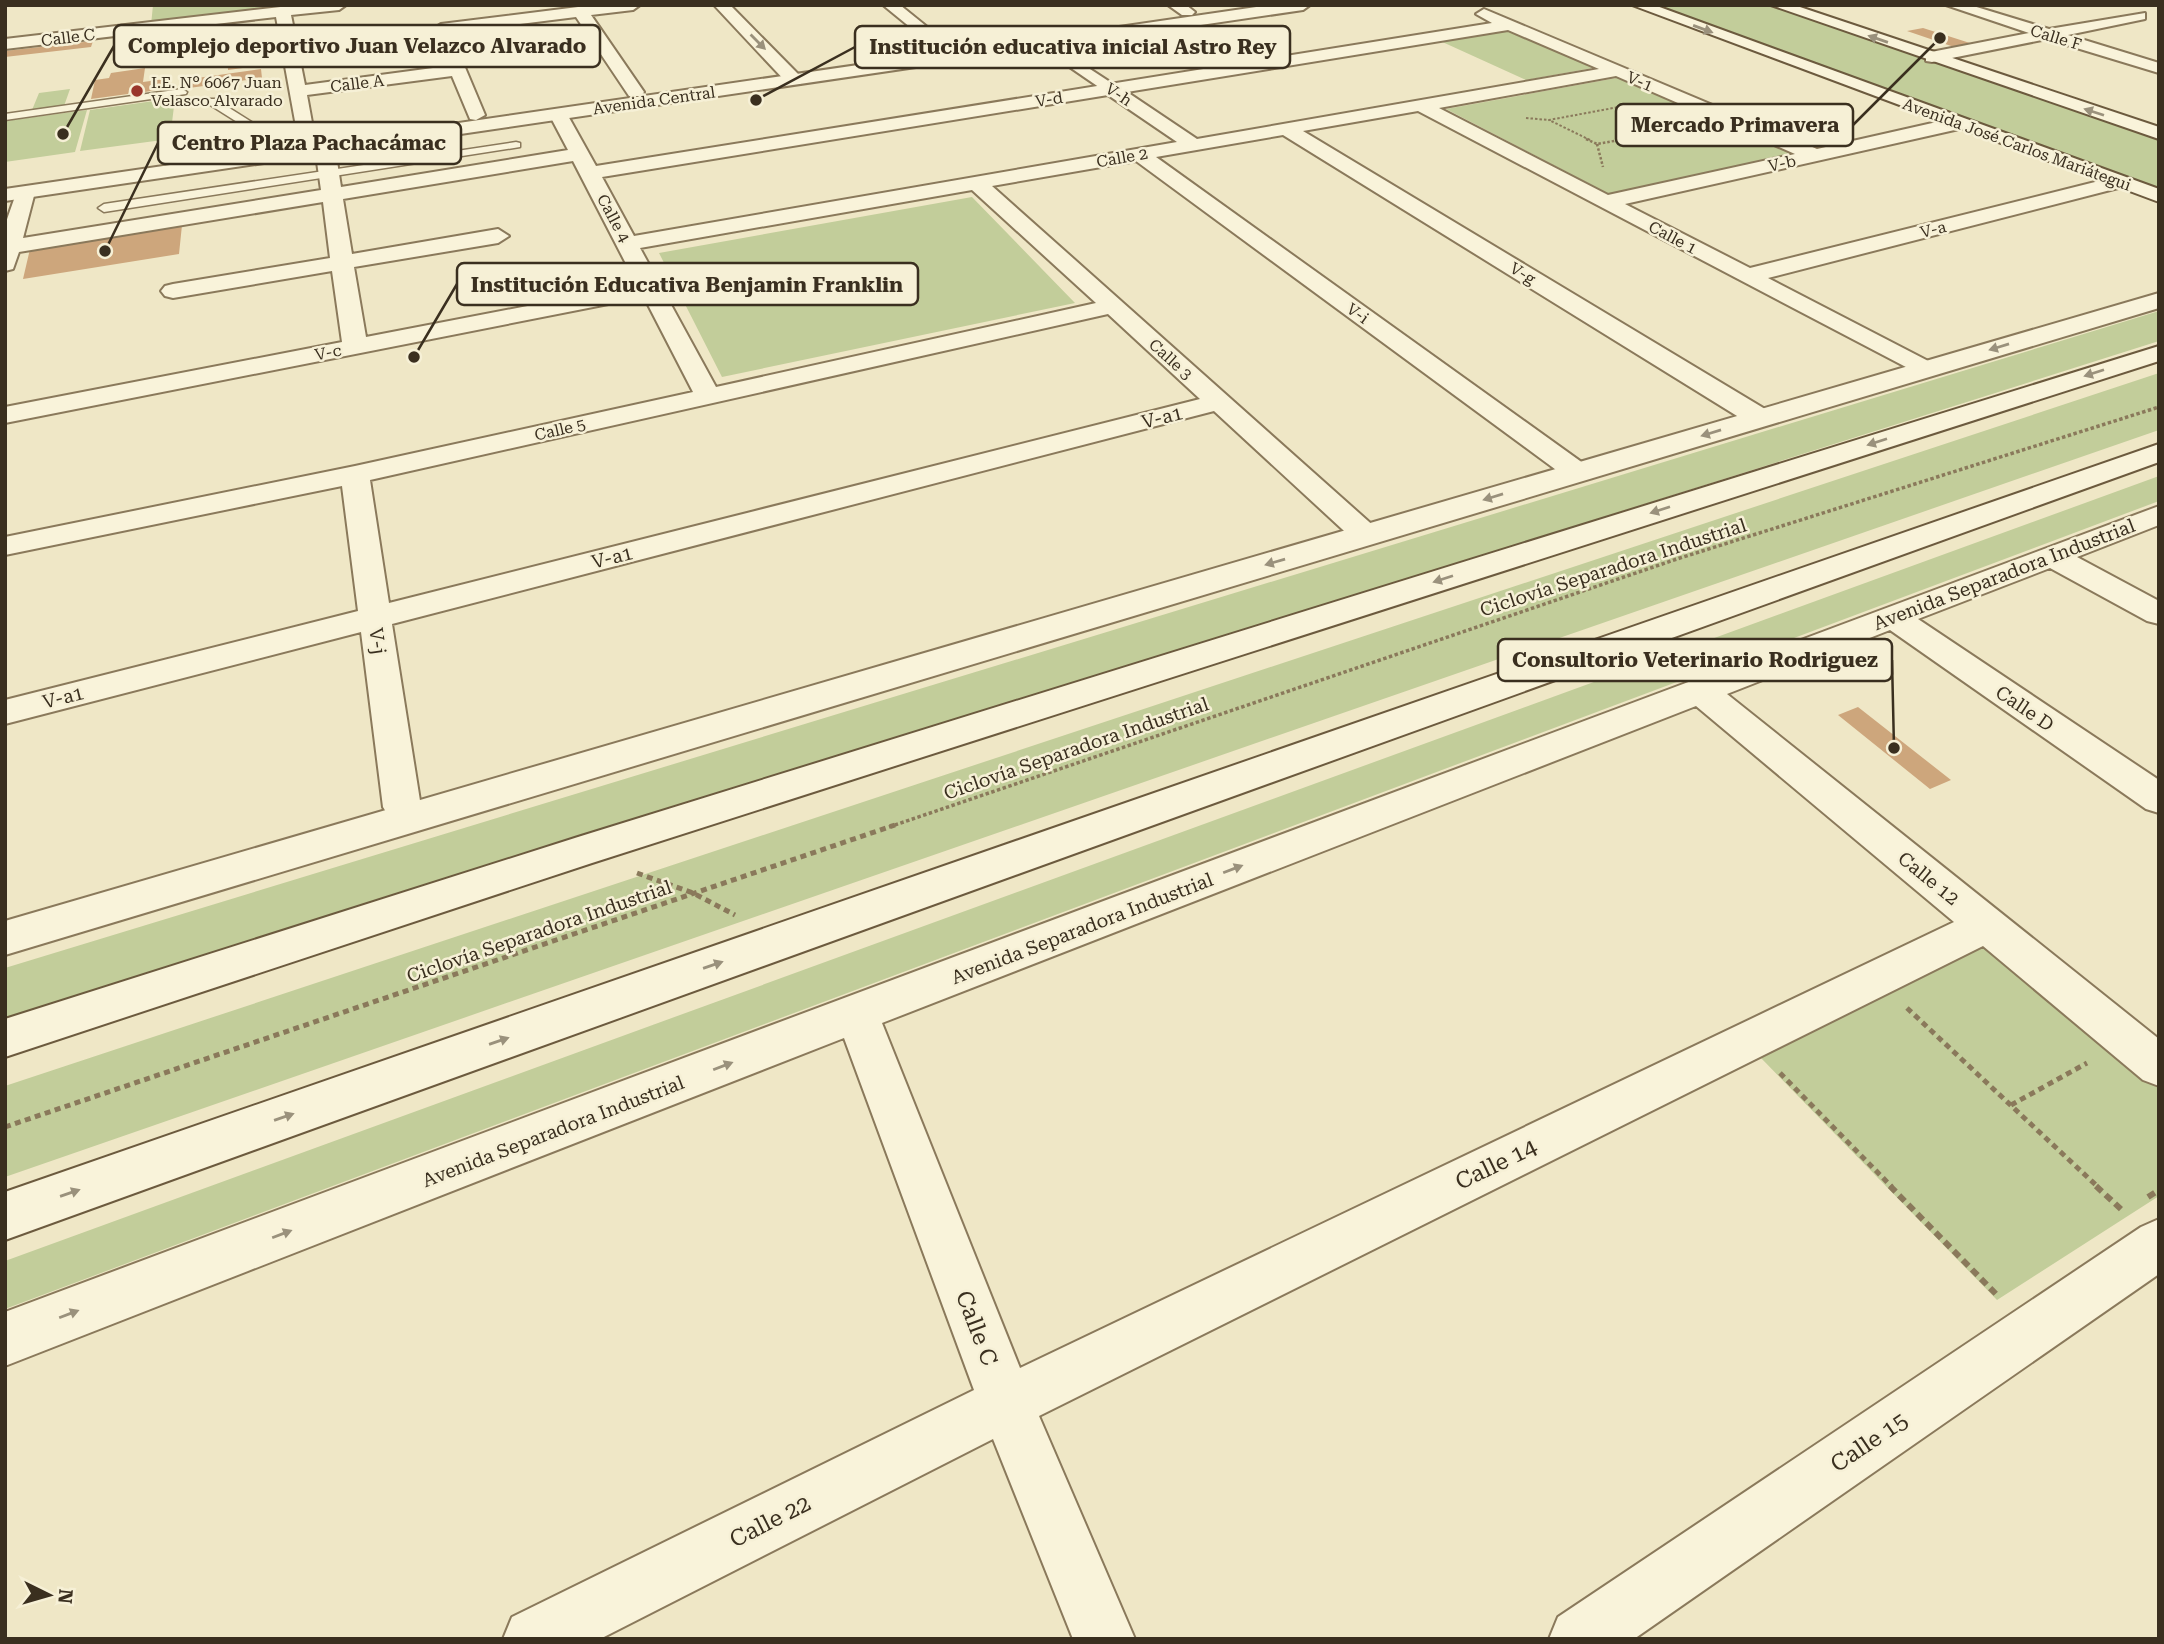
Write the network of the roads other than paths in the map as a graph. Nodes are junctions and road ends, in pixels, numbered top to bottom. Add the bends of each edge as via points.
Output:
1 (339, 5) edge
2 (633, 5) edge
3 (721, 5) edge
4 (1233, 5) edge
5 (1303, 5) edge
6 (1463, 5) edge
7 (1639, 5) edge
8 (1778, 5) edge
9 (1953, 5) edge
10 (2101, 5) edge
11 (919, 7) edge
12 (893, 8) edge
13 (1181, 9) edge
14 (284, 12) junction
15 (581, 12) junction
16 (2140, 16) junction
17 (2159, 21) edge
18 (1508, 25) junction
19 (2047, 34) junction
20 (1044, 43) junction
21 (5, 44) edge
22 (944, 47) junction
23 (1932, 57) junction
24 (812, 67) junction
25 (2159, 68) edge
26 (458, 70) junction
27 (1617, 71) junction
28 (790, 75) junction
29 (1111, 89) junction
30 (298, 91) junction
31 (182, 92) dead end
32 (635, 92) junction
33 (211, 102) dead end
34 (1420, 105) junction
35 (558, 114) junction
36 (476, 115) junction
37 (5, 117) edge
38 (1959, 123) junction
39 (1286, 129) junction
40 (2159, 133) edge
41 (316, 144) junction
42 (269, 145) junction
43 (516, 145) dead end
44 (1194, 145) junction
45 (1139, 154) junction
46 (1817, 156) junction
47 (585, 163) junction
48 (2119, 182) junction
49 (977, 183) junction
50 (330, 185) junction
51 (12, 191) edge
52 (2159, 196) edge
53 (1605, 202) junction
54 (104, 208) dead end
55 (498, 236) dead end
56 (627, 244) junction
57 (8, 256) edge
58 (342, 262) junction
59 (1747, 276) junction
60 (651, 289) junction
61 (173, 290) dead end
62 (2159, 300) edge
63 (1114, 306) junction
64 (355, 347) junction
65 (2159, 353) edge
66 (1925, 369) junction
67 (708, 396) junction
68 (1219, 402) junction
69 (5, 415) edge
70 (1760, 418) junction
71 (2159, 452) edge
72 (1577, 472) junction
73 (355, 475) junction
74 (2159, 515) edge
75 (1366, 535) junction
76 (5, 546) edge
77 (2052, 556) junction
78 (2159, 614) edge
79 (1891, 616) junction
80 (375, 617) junction
81 (1698, 689) junction
82 (5, 712) edge
83 (2159, 799) edge
84 (402, 807) dead end
85 (1986, 925) junction
86 (5, 938) edge
87 (857, 1015) junction
88 (5, 1038) edge
89 (2159, 1066) edge
90 (5, 1216) edge
91 (2132, 1225) edge
92 (5, 1339) edge
93 (1006, 1403) junction
94 (534, 1639) edge
95 (1104, 1639) edge
96 (1580, 1639) edge

1 - 14 street, Calle C
2 - 15 street
3 -> 28 street
4 - 13 street, Avenida Central
5 - 20 street, Avenida Central
6 - 18 street, V-1
7 -> 38 street, Avenida José Carlos Mariátegui
23 -> 8 street
9 - 19 street, Calle F
10 - 16 street
11 - 12 street
12 - 22 street
13 - 22 street, Avenida Central
14 - 21 street, Calle C via 139,23
14 - 30 street
15 - 26 street via 439,23
15 - 32 street
16 - 17 street
16 - 19 street
18 - 27 street, V-1
18 - 29 street, V-d
19 - 23 street
19 - 25 street, Calle F
20 - 24 street, Avenida Central
20 - 29 street, V-h
22 - 24 street, Avenida Central
40 -> 23 street
24 - 28 street, Avenida Central
26 - 30 street, Calle A
26 - 36 street
27 - 34 street, Calle 2
27 - 46 street, V-1
28 - 32 street, Avenida Central
28 - 35 street, Avenida Central
29 - 44 street, V-h
29 - 47 street, V-d
30 - 41 street
31 - 37 lane via 82,101
32 - 36 street, Avenida Central
33 - 42 lane via 257,130
34 - 39 street, Calle 2
34 - 53 street, Calle 1
35 - 41 street, Avenida Central
35 - 47 street, Calle 4
36 - 41 street, Avenida Central
38 - 46 street, V-b
38 - 48 street, Avenida José Carlos Mariátegui
39 - 44 street, Calle 2
39 - 70 street, V-g
41 - 42 street, Avenida Central
41 - 50 street
41 - 51 street, Avenida Central
42 - 51 street, Avenida Central
43 - 50 lane
44 - 45 street, Calle 2
45 - 49 street, Calle 2
45 - 72 street, V-i
46 - 53 street, V-b
47 - 50 street, V-d
47 - 56 street, Calle 4
48 - 52 street, Avenida José Carlos Mariátegui
48 - 59 street, V-a
49 - 56 street, Calle 2
49 - 63 street, Calle 3
50 - 54 lane
50 - 57 street, V-d
50 - 58 street
51 - 57 street
53 - 59 street, Calle 1
55 - 58 street
56 - 60 street, Calle 4
58 - 61 street
58 - 64 street
59 - 66 street, Calle 1
60 - 64 street, V-c
60 - 67 street, Calle 4
62 -> 66 street
63 - 67 street, Calle 5
63 - 68 street, Calle 3
64 - 69 street, V-c
65 -> 88 street via 578,852
66 - 70 street
67 - 73 street, Calle 5
68 - 75 street, Calle 3
68 - 80 street, V-a1
70 -> 72 street
90 -> 71 street
72 -> 75 street
73 - 76 street, Calle 5
73 - 80 street, V-j
74 - 77 street, Avenida Separadora Industrial
75 -> 86 street
77 - 78 street
77 - 79 street, Avenida Separadora Industrial
79 - 81 street, Avenida Separadora Industrial
79 - 83 street, Calle D
80 - 82 street, V-a1
80 - 84 street, V-j
81 - 85 street, Calle 12
87 -> 81 street, Avenida Separadora Industrial
85 - 89 street, Calle 12
85 - 93 street, Calle 14
92 -> 87 street, Avenida Separadora Industrial
87 - 93 street, Calle C
91 - 96 street, Calle 15
93 - 94 street, Calle 22
93 - 95 street, Calle C

